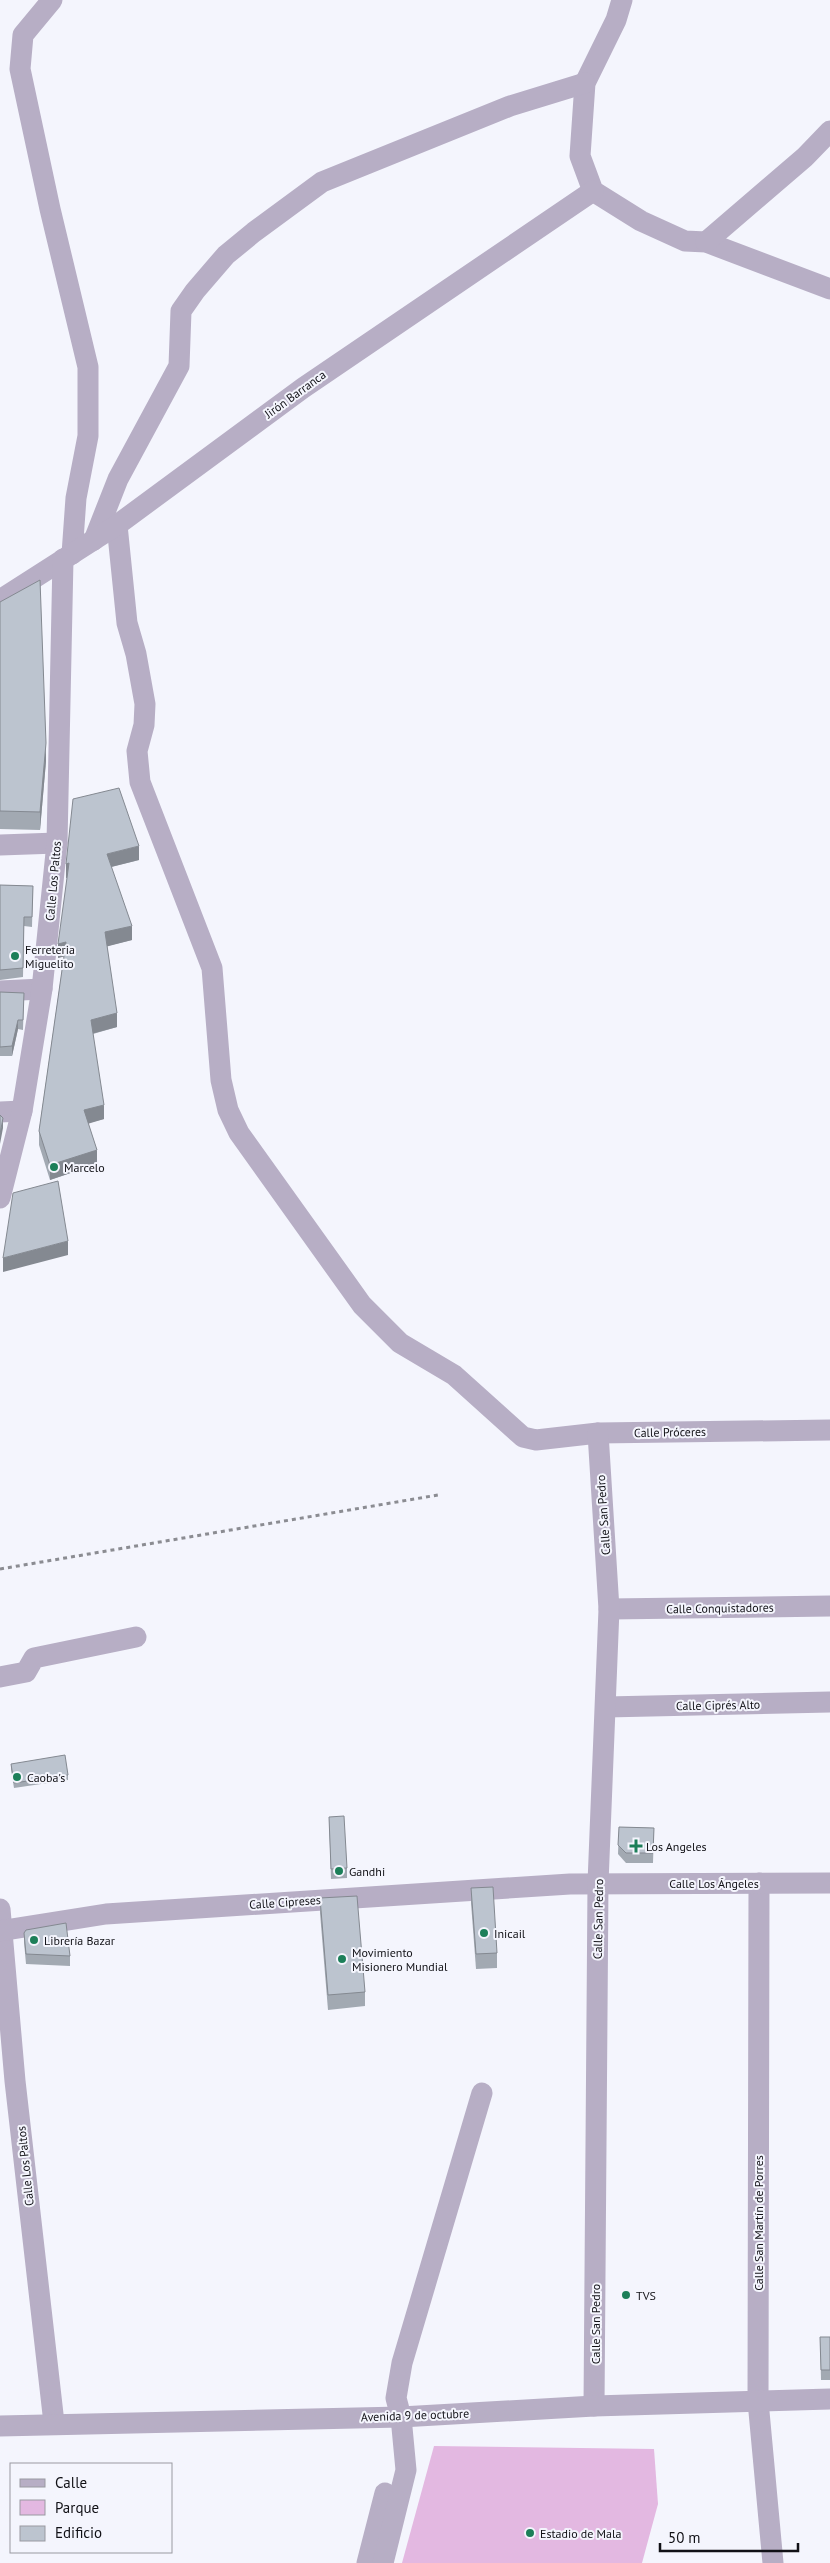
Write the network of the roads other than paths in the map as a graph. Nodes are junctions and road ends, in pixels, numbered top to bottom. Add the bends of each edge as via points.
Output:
1 (52, 0) edge
2 (622, 0) edge
3 (586, 83) junction
4 (830, 131) edge
5 (593, 191) junction
6 (706, 242) junction
7 (830, 290) edge
8 (117, 525) junction
9 (94, 540) junction
10 (67, 557) junction
11 (0, 600) edge
12 (57, 843) junction
13 (0, 845) edge
14 (42, 988) junction
15 (0, 991) edge
16 (22, 1111) junction
17 (0, 1112) edge
18 (0, 1198) edge
19 (830, 1430) edge
20 (598, 1433) junction
21 (830, 1606) edge
22 (609, 1609) junction
23 (136, 1637) dead end
24 (0, 1677) edge
25 (830, 1702) edge
26 (606, 1707) junction
27 (598, 1883) junction
28 (759, 1883) junction
29 (830, 1883) edge
30 (1, 1923) edge
31 (8, 2083) edge
32 (482, 2093) dead end
33 (830, 2399) edge
34 (758, 2401) junction
35 (594, 2406) junction
36 (401, 2417) junction
37 (54, 2423) junction
38 (0, 2426) edge
39 (406, 2470) junction
40 (367, 2563) edge
41 (383, 2563) edge
42 (773, 2563) edge

1 - 10 street, Calle Los Paltos via 24,35 20,69 88,367 88,436
2 - 3 street
3 - 5 street via 580,156
3 - 9 street via 510,106 322,182 226,255 181,312 179,366 118,479
4 - 6 street via 805,157
5 - 6 street via 641,221 685,241
5 - 8 street, Jirón Barranca via 303,388
6 - 7 street
8 - 9 street, Jirón Barranca
8 - 20 street, Calle Próceres via 127,623 145,704 138,751 140,782 212,968 221,1080 228,1110 239,1133 362,1305 400,1343 454,1375 523,1437 536,1440
9 - 10 street, Jirón Barranca
10 - 11 street, Jirón Barranca
10 - 12 street, Calle Los Paltos
12 - 13 street
12 - 14 street, Calle Los Paltos
14 - 15 street
14 - 16 street, Calle Los Paltos
16 - 17 street
16 - 18 street, Calle Los Paltos
19 - 20 street, Calle Próceres
20 - 22 street, Calle San Pedro
21 - 22 street, Calle Conquistadores
22 - 26 street, Calle San Pedro
23 - 24 street via 34,1658 26,1672
25 - 26 street, Calle Ciprés Alto
26 - 27 street, Calle San Pedro
27 - 28 street, Calle Los Ángeles
27 - 30 street, Calle Cipreses
27 - 35 street, Calle San Pedro
28 - 29 street, Calle Los Ángeles
28 - 34 street, Calle San Martín de Porres
30 - 31 street, Calle Los Paltos
31 - 37 street, Calle Los Paltos
32 - 36 street via 402,2362 396,2398
33 - 34 street, Avenida 9 de octubre
34 - 35 street, Avenida 9 de octubre
34 - 42 street, Calle San Martín de Porres
35 - 36 street, Avenida 9 de octubre
36 - 37 street, Avenida 9 de octubre
36 - 39 street
37 - 38 street, Avenida 9 de octubre
39 - 40 street via 386,2493
39 - 41 street

